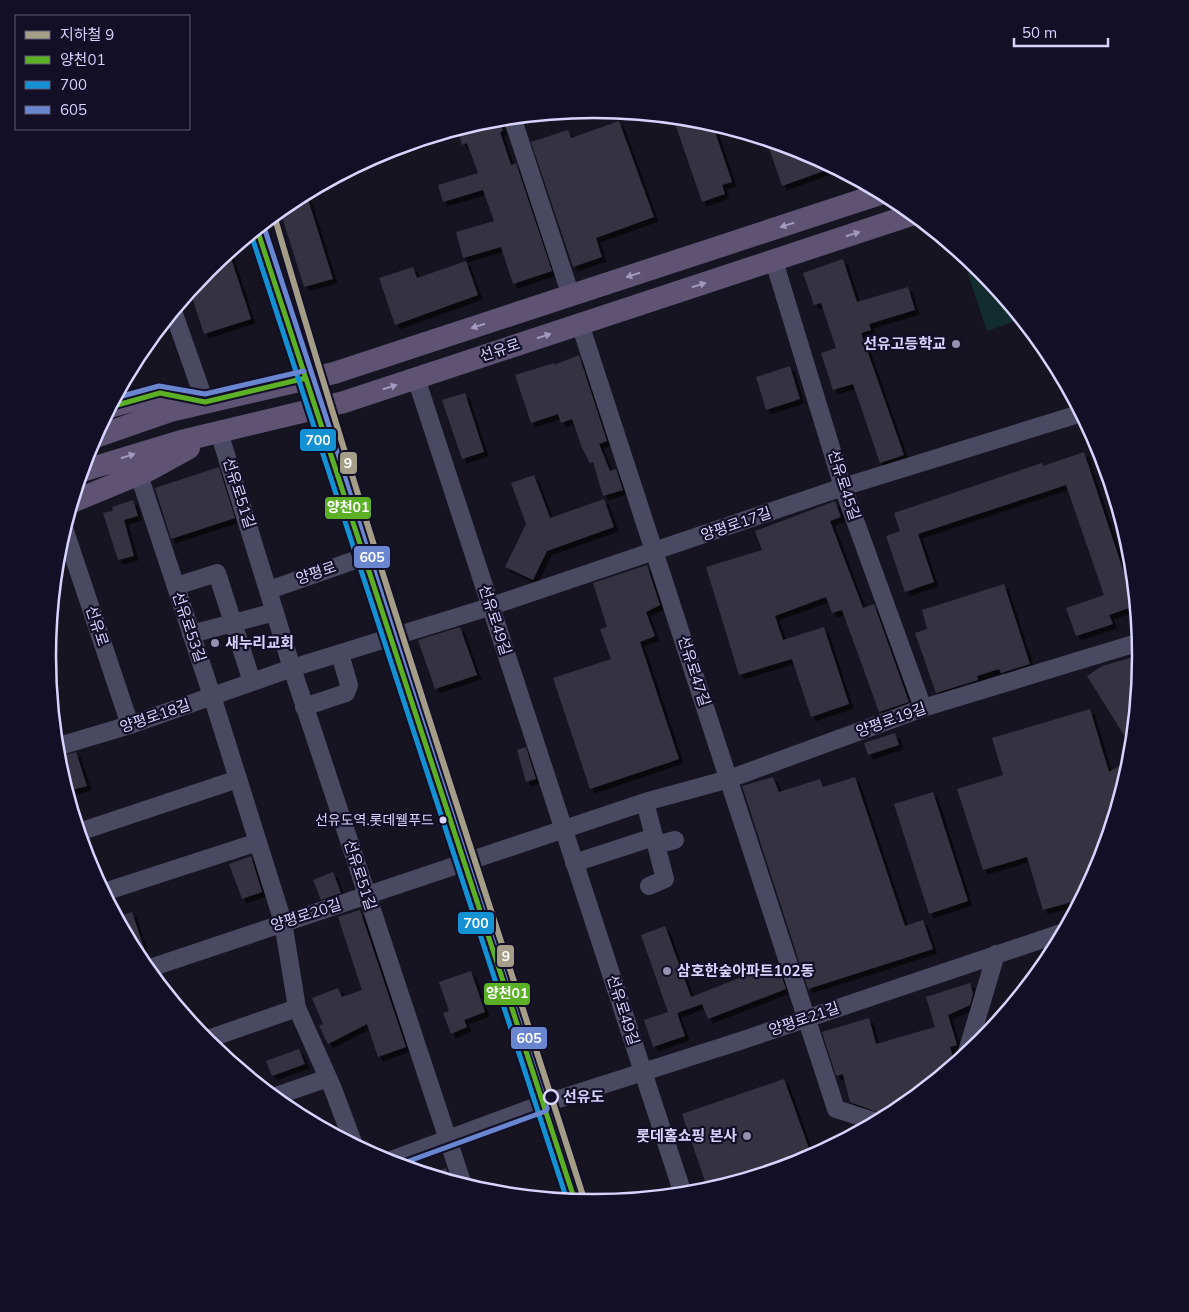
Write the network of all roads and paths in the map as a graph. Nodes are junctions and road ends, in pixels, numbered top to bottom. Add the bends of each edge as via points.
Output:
1 (514, 124) edge
2 (874, 196) edge
3 (906, 217) edge
4 (259, 235) edge
5 (774, 260) junction
6 (570, 296) junction
7 (175, 318) edge
8 (580, 324) junction
9 (306, 378) junction
10 (416, 378) junction
11 (120, 402) edge
12 (205, 402) junction
13 (316, 408) junction
14 (1075, 415) edge
15 (219, 432) junction
16 (105, 433) edge
17 (90, 468) edge
18 (139, 475) junction
19 (843, 488) junction
20 (80, 499) edge
21 (69, 543) edge
22 (654, 551) junction
23 (364, 557) junction
24 (176, 586) junction
25 (268, 590) junction
26 (490, 606) junction
27 (275, 612) junction
28 (233, 622) junction
29 (192, 634) junction
30 (391, 638) junction
31 (1133, 644) edge
32 (340, 654) junction
33 (292, 668) junction
34 (252, 682) junction
35 (212, 696) junction
36 (304, 707) junction
37 (923, 708) junction
38 (130, 725) junction
39 (64, 744) edge
40 (238, 779) junction
41 (729, 779) junction
42 (645, 802) junction
43 (85, 830) edge
44 (563, 830) junction
45 (675, 840) dead end
46 (655, 841) junction
47 (258, 842) junction
48 (574, 863) junction
49 (465, 864) junction
50 (649, 886) dead end
51 (110, 890) edge
52 (367, 895) junction
53 (283, 922) junction
54 (1055, 935) edge
55 (996, 954) junction
56 (155, 966) edge
57 (297, 1008) junction
58 (806, 1019) junction
59 (214, 1037) edge
60 (970, 1042) edge
61 (643, 1072) junction
62 (328, 1078) junction
63 (282, 1094) edge
64 (543, 1104) junction
65 (868, 1119) edge
66 (351, 1136) edge
67 (448, 1138) junction
68 (399, 1157) edge
69 (461, 1177) edge
70 (681, 1187) edge
71 (572, 1193) edge

1 - 6 street
2 -> 6 main road, 선유로
5 -> 3 main road, 선유로
4 - 9 main road
8 -> 5 main road, 선유로
5 - 19 street, 선유로45길
6 -> 9 main road, 선유로 via 334,373
7 - 12 street
10 -> 8 main road, 선유로
8 - 22 street, 선유로47길
9 - 12 main road, 선유로
9 - 13 main road
13 -> 10 main road, 선유로
10 - 26 street, 선유로49길
11 - 12 main road via 160,393
12 - 16 main road, 선유로 via 170,410
13 - 15 main road, 선유로
13 - 23 main road
14 - 19 street, 양평로17길
17 -> 15 main road, 선유로
15 - 18 main road
15 - 25 street, 선유로51길
18 - 20 main road
18 - 24 street, 선유로53길
19 - 22 street, 양평로17길
19 - 37 street, 선유로45길
21 - 38 street, 선유로
22 - 26 street, 양평로17길
22 - 41 street, 선유로47길
23 - 25 street, 양평로
23 - 30 main road
24 - 28 street via 217,573
24 - 29 street, 선유로53길
25 - 27 street, 선유로51길
26 - 30 street, 양평로17길
26 - 44 street, 선유로49길
27 - 28 street
27 - 33 street, 선유로51길
28 - 29 street
28 - 34 street
29 - 35 street, 선유로53길
30 - 32 street, 양평로18길
30 - 49 main road
31 - 37 street, 양평로19길
32 - 33 street, 양평로18길
32 - 36 street via 349,685 346,694
33 - 34 street, 양평로18길
33 - 36 street, 선유로51길
34 - 35 street, 양평로18길
35 - 38 street, 양평로18길
35 - 40 street, 선유로53길
36 - 52 street, 선유로51길
37 - 41 street, 양평로19길
38 - 39 street, 양평로18길
40 - 43 street
40 - 47 street, 선유로53길
41 - 42 street, 양평로19길
41 - 58 street, 선유로47길
42 - 44 street, 양평로19길
42 - 46 street
44 - 48 street, 선유로49길
44 - 49 street, 양평로19길
45 - 46 street
46 - 48 street
46 - 50 street via 666,879
47 - 51 street
47 - 53 street, 선유로53길
48 - 61 street, 선유로49길
49 - 52 street, 양평로20길
49 - 64 main road
52 - 53 street, 양평로20길
52 - 67 street, 선유로51길
53 - 56 street, 양평로20길
53 - 57 street, 선유로53길
54 - 55 street, 양평로21길
55 - 58 street, 양평로21길
55 - 60 street
57 - 59 street
57 - 62 street, 선유로53길
58 - 61 street, 양평로21길
58 - 65 street, 선유로47길 via 836,1109
61 - 64 street, 양평로21길
61 - 70 street, 선유로49길
62 - 63 street
62 - 66 street, 선유로53길
64 - 67 street, 양평로21길
64 - 71 main road
67 - 68 street, 양평로21길
67 - 69 street, 선유로51길

